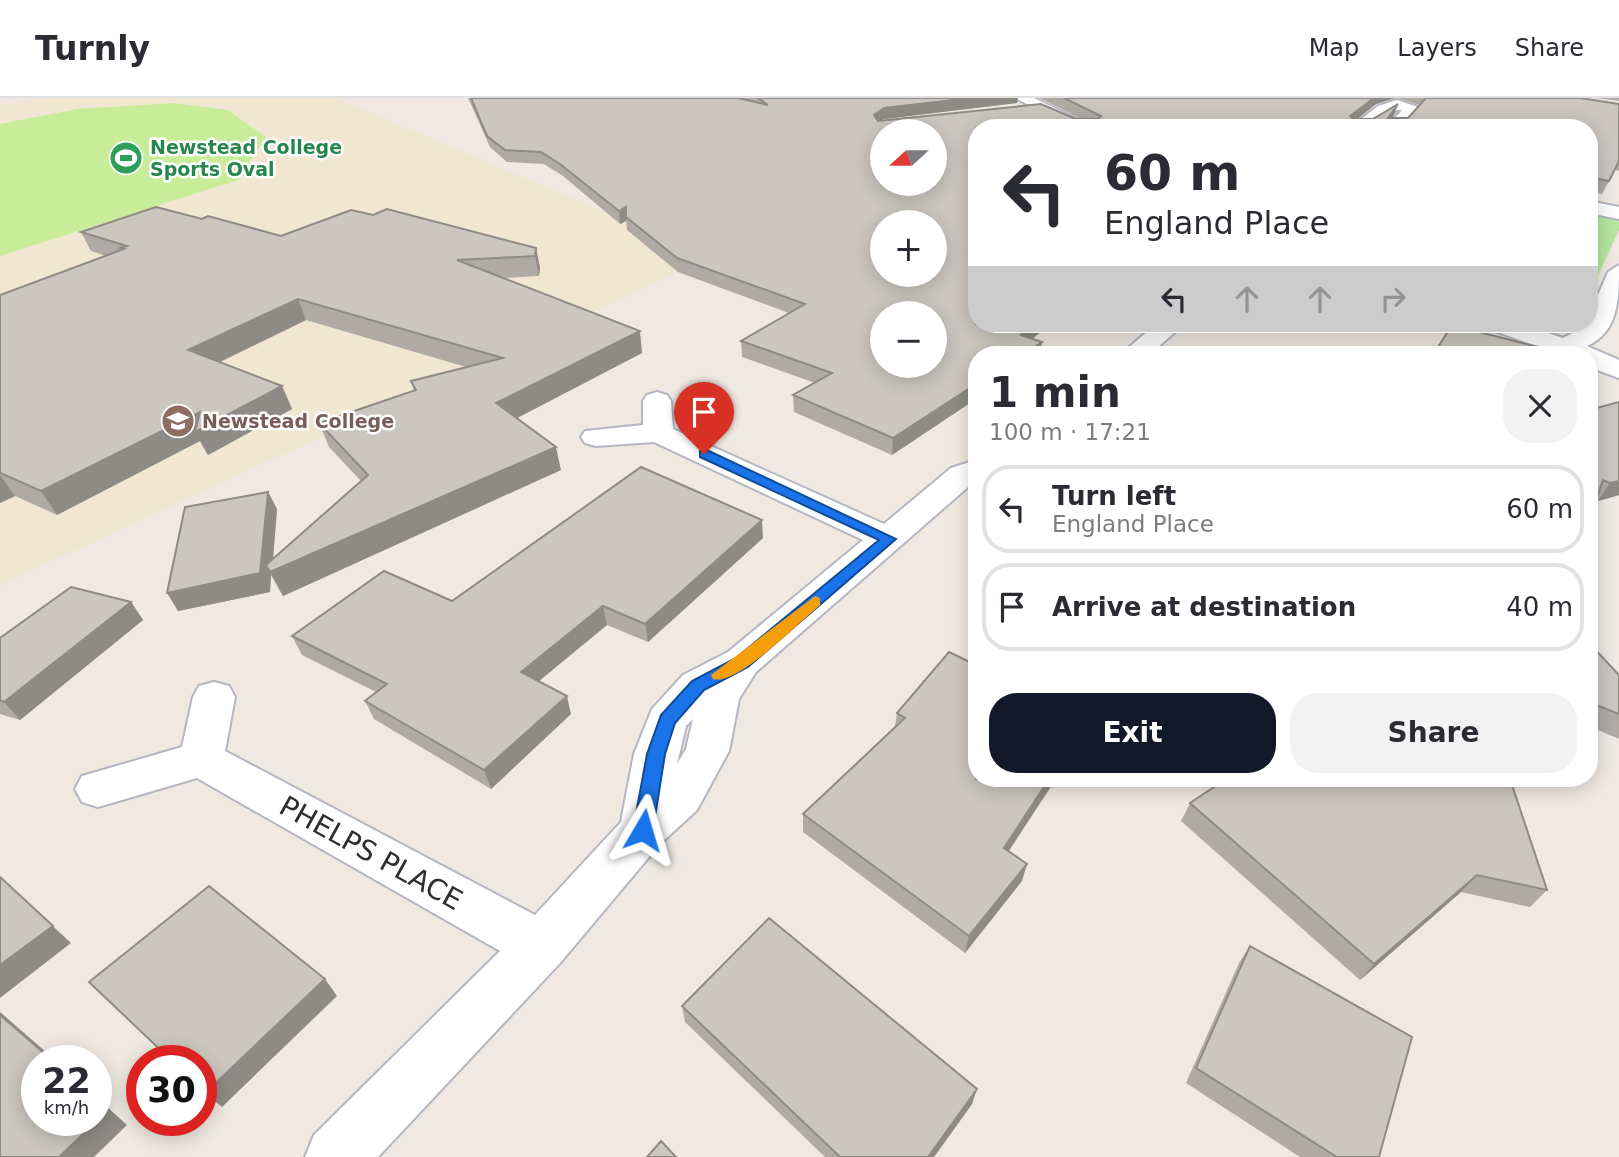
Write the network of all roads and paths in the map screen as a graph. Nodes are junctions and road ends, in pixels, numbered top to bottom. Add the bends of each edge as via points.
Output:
1 (1018, 104) edge
2 (1068, 119) edge
3 (1368, 119) edge
4 (1402, 119) edge
5 (1598, 209) edge
6 (1619, 213) edge
7 (1619, 272) edge
8 (1598, 324) edge
9 (1160, 333) edge
10 (1523, 333) edge
11 (1144, 346) edge
12 (1560, 346) edge
13 (1598, 361) edge
14 (1619, 370) edge
15 (657, 401) dead end
16 (658, 433) junction
17 (596, 438) dead end
18 (968, 470) edge
19 (889, 539) junction
20 (214, 697) dead end
21 (201, 760) junction
22 (99, 789) dead end
23 (541, 946) junction
24 (336, 1157) edge

1 - 2 street via 1041,107
3 - 4 street via 1385,106 1413,108
5 - 6 street
7 - 8 street
9 - 11 street
10 - 12 street
13 - 14 street
15 - 16 street
16 - 17 street
16 - 19 street
18 - 19 street
19 - 23 street via 742,662 719,697 707,751 681,797 643,830
20 - 21 street
21 - 22 street
21 - 23 street, PHELPS PLACE
23 - 24 street

